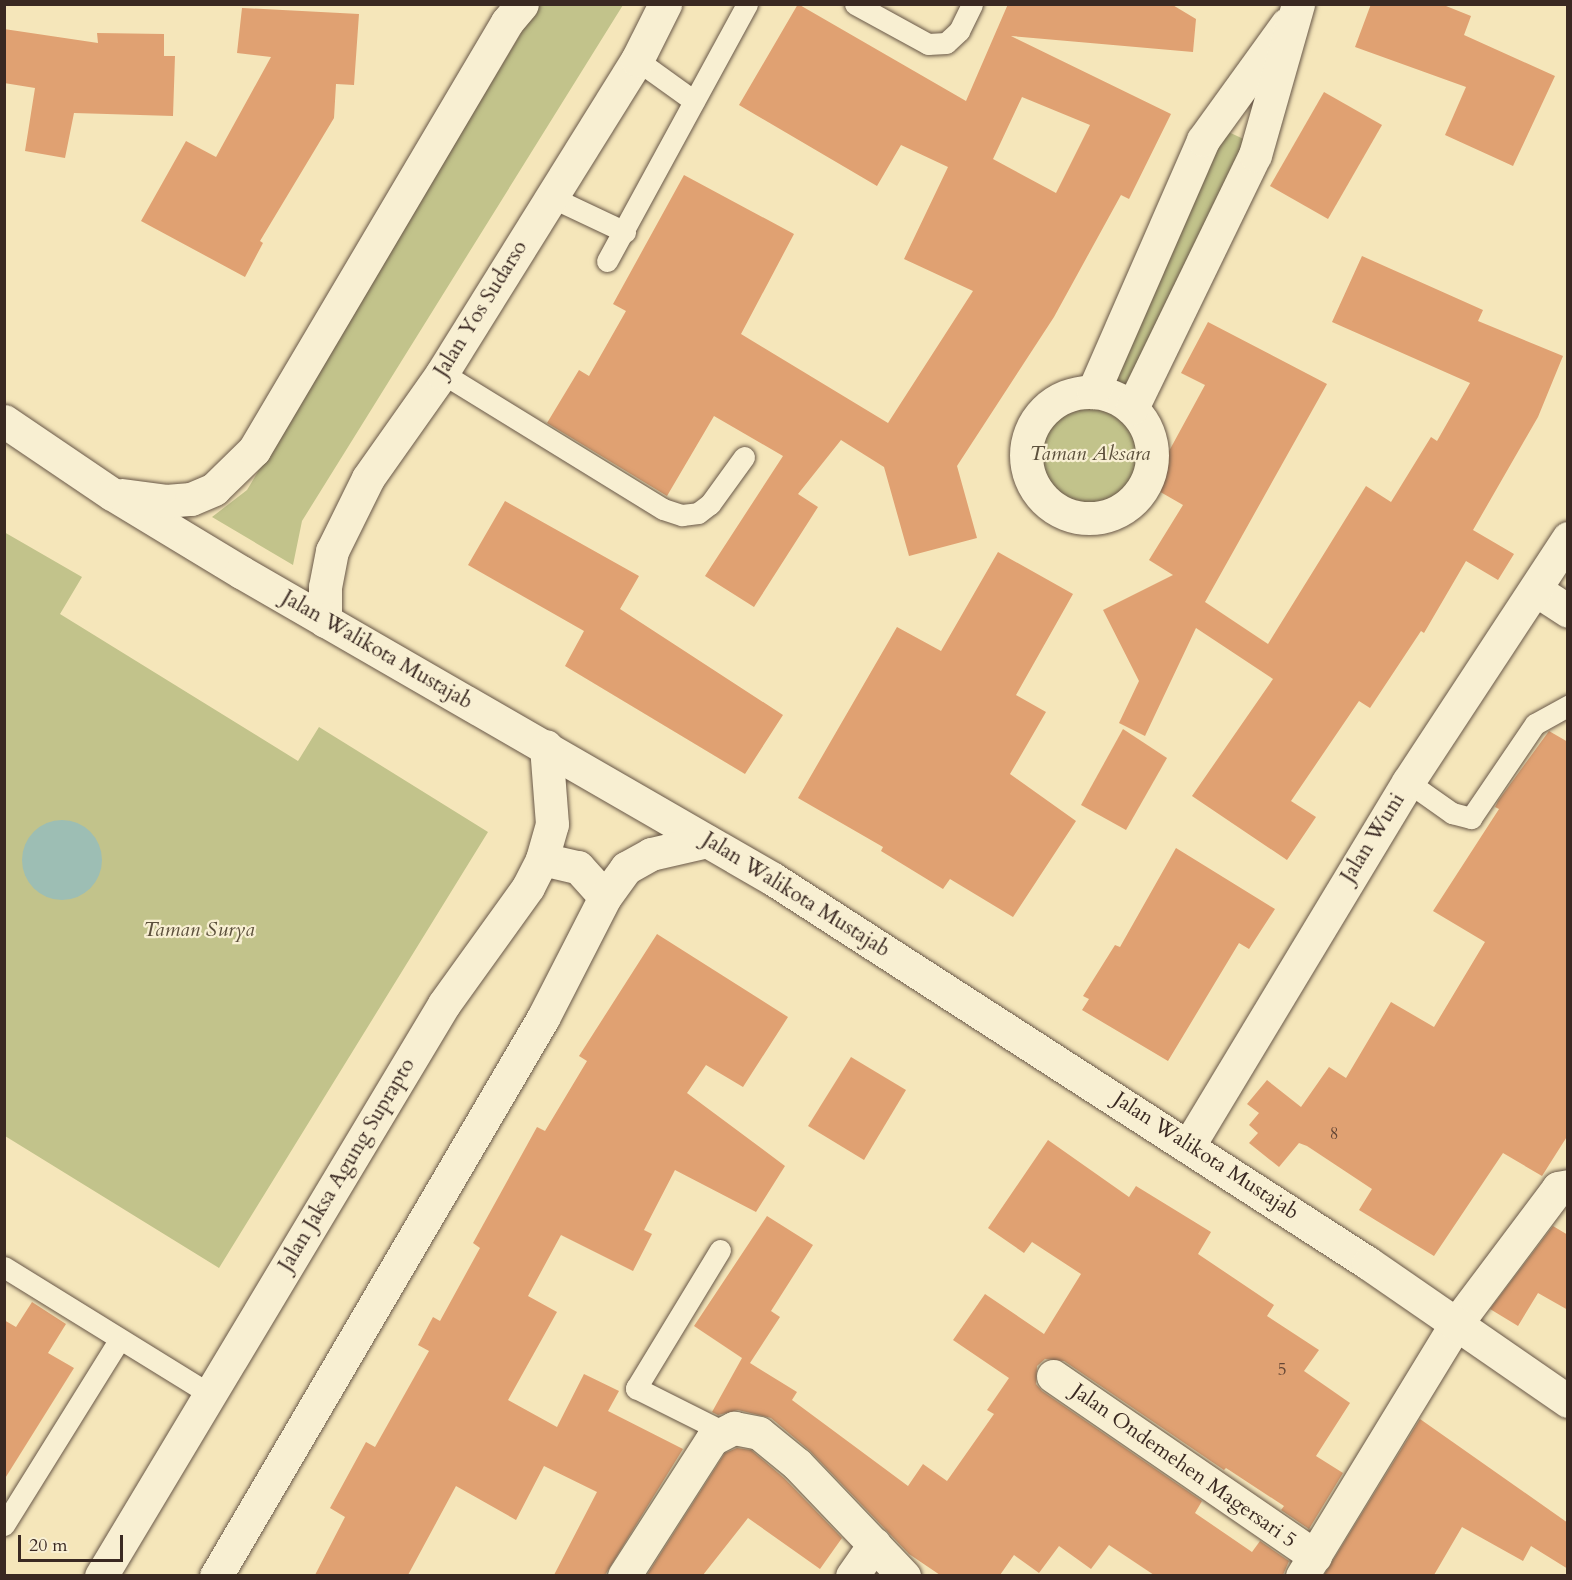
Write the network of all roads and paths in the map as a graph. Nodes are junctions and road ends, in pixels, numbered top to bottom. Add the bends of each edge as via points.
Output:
1 (522, 4) edge
2 (665, 4) edge
3 (747, 4) edge
4 (855, 4) edge
5 (972, 4) edge
6 (1296, 10) edge
7 (636, 60) junction
8 (694, 101) junction
9 (552, 197) junction
10 (625, 232) junction
11 (607, 261) dead end
12 (442, 373) junction
13 (1093, 392) junction
14 (1132, 408) junction
15 (4, 421) edge
16 (744, 457) dead end
17 (112, 494) junction
18 (1568, 538) edge
19 (1536, 590) junction
20 (1568, 611) edge
21 (325, 621) junction
22 (1568, 706) edge
23 (546, 747) junction
24 (1408, 782) junction
25 (707, 841) junction
26 (542, 859) junction
27 (605, 897) junction
28 (1189, 1145) junction
29 (1568, 1186) edge
30 (720, 1250) dead end
31 (4, 1258) edge
32 (12, 1271) edge
33 (1456, 1324) junction
34 (120, 1339) junction
35 (1053, 1376) dead end
36 (208, 1393) junction
37 (1568, 1401) edge
38 (724, 1432) junction
39 (4, 1525) edge
40 (873, 1544) junction
41 (1308, 1566) edge
42 (102, 1575) edge
43 (216, 1575) edge
44 (624, 1575) edge
45 (852, 1575) edge
46 (904, 1575) edge

1 - 17 street via 507,22 245,460 214,489 191,499 166,501
2 - 7 street, Jalan Yos Sudarso
3 - 8 lane
4 - 5 lane via 928,44 946,43 959,31
6 - 13 street via 1203,140
6 - 14 street via 1255,156
7 - 8 lane
7 - 9 street, Jalan Yos Sudarso
8 - 10 lane
9 - 10 lane
9 - 12 street, Jalan Yos Sudarso
10 - 11 lane
12 - 16 lane via 663,509 682,515 698,513 710,504
12 - 21 street, Jalan Yos Sudarso via 368,478 332,551 325,587
13 - 14 street via 1114,397
13 - 14 street via 1072,394 1053,402 1028,435 1025,456 1029,477 1040,495 1065,513 1095,519 1115,513 1133,502 1146,485 1152,465 1152,444 1145,424
15 - 17 street, Jalan Walikota Mustajab
17 - 21 street, Jalan Walikota Mustajab
18 - 19 street, Jalan Wuni
19 - 20 street
19 - 24 street, Jalan Wuni
21 - 23 street, Jalan Walikota Mustajab
22 - 24 lane via 1535,723 1472,818 1452,813
23 - 25 street, Jalan Walikota Mustajab
23 - 26 street, Jalan Jaksa Agung Suprapto via 552,824
24 - 28 street, Jalan Wuni
25 - 27 street via 651,854 626,868
25 - 28 street, Jalan Walikota Mustajab
26 - 27 street via 578,867
26 - 36 street, Jalan Jaksa Agung Suprapto via 528,887 444,1004
27 - 43 street via 543,1018
28 - 33 street, Jalan Walikota Mustajab
29 - 33 street via 1558,1188
30 - 38 lane via 636,1388
31 - 32 lane
32 - 34 lane
33 - 37 street, Jalan Walikota Mustajab
33 - 41 street
34 - 36 lane
34 - 39 lane
35 - 41 street, Jalan Ondemehen Magersari 5
36 - 42 street, Jalan Jaksa Agung Suprapto
38 - 40 street via 734,1428 759,1433 797,1464
38 - 44 street via 712,1439
40 - 45 street
40 - 46 street

